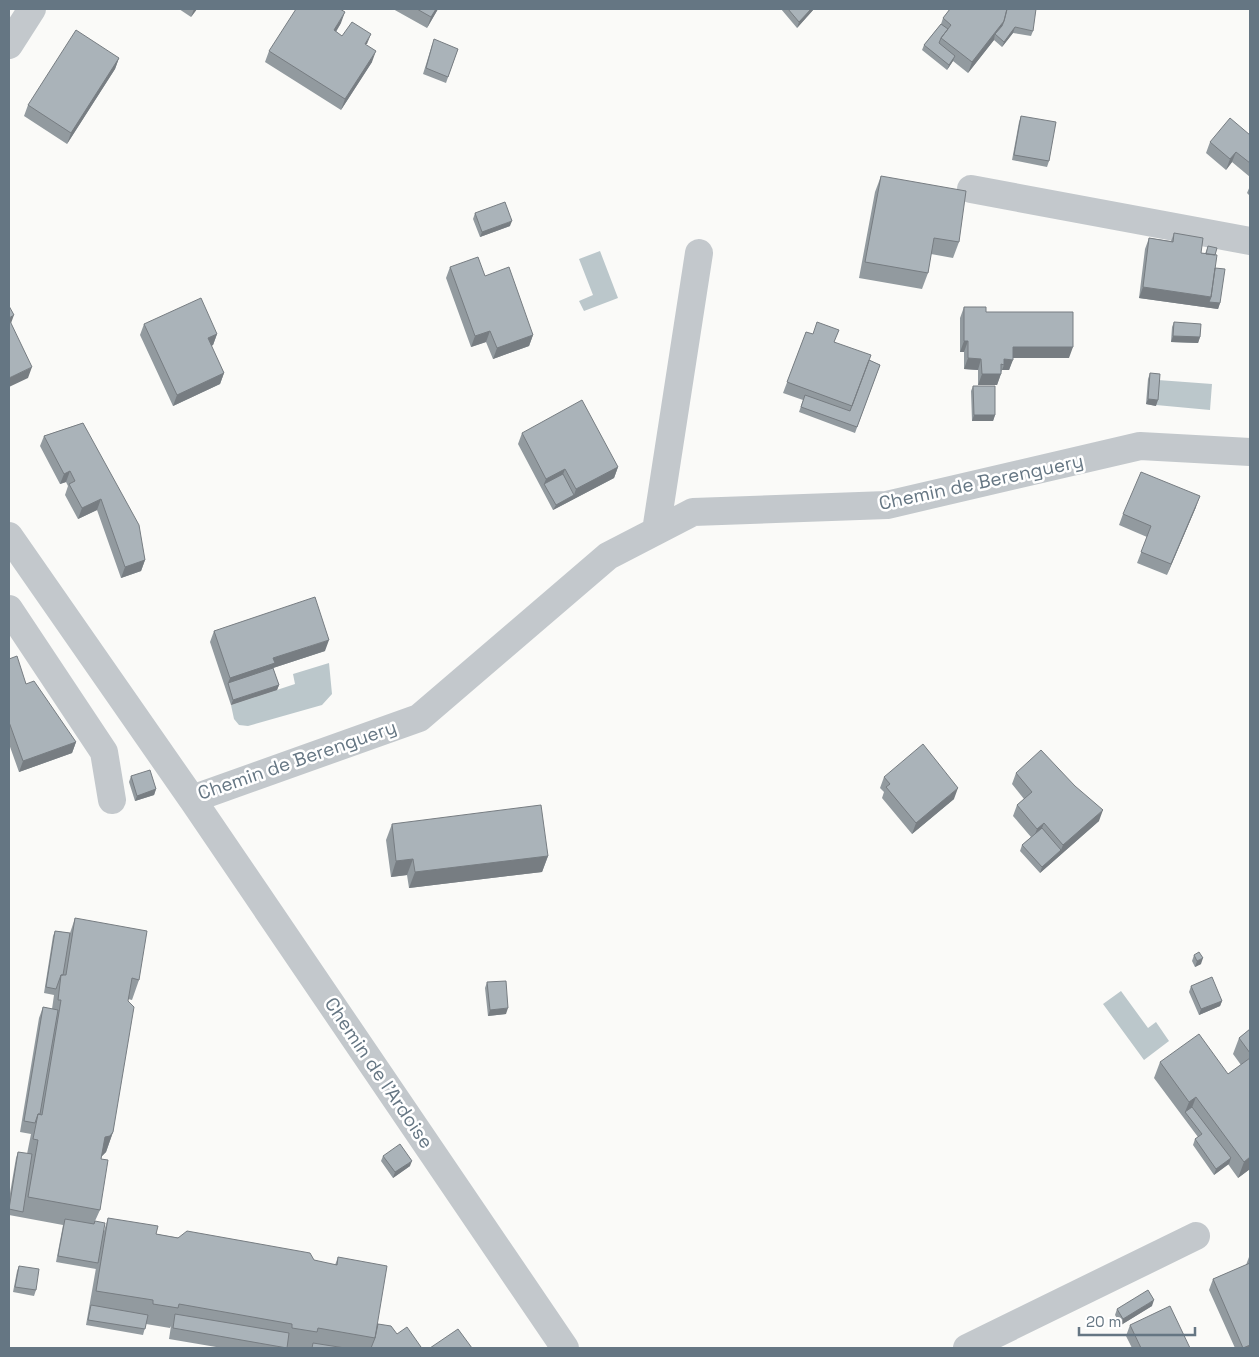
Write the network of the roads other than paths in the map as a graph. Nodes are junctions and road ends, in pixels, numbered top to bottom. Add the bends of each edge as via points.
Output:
1 (32, 9) edge
2 (9, 45) edge
3 (971, 190) dead end
4 (1250, 241) edge
5 (698, 253) dead end
6 (1250, 452) edge
7 (656, 531) junction
8 (9, 536) edge
9 (9, 609) edge
10 (192, 799) junction
11 (112, 800) dead end
12 (1196, 1236) dead end
13 (565, 1348) edge
14 (967, 1348) edge

1 - 2 street
3 - 4 street
5 - 7 street
6 - 7 street, Chemin de Berenguery via 1140,446 887,505 693,512
7 - 10 street, Chemin de Berenguery via 608,556 420,718
8 - 10 street, Chemin de Berenguery
9 - 11 street via 104,752
10 - 13 street, Chemin de l'Ardoise
12 - 14 street

